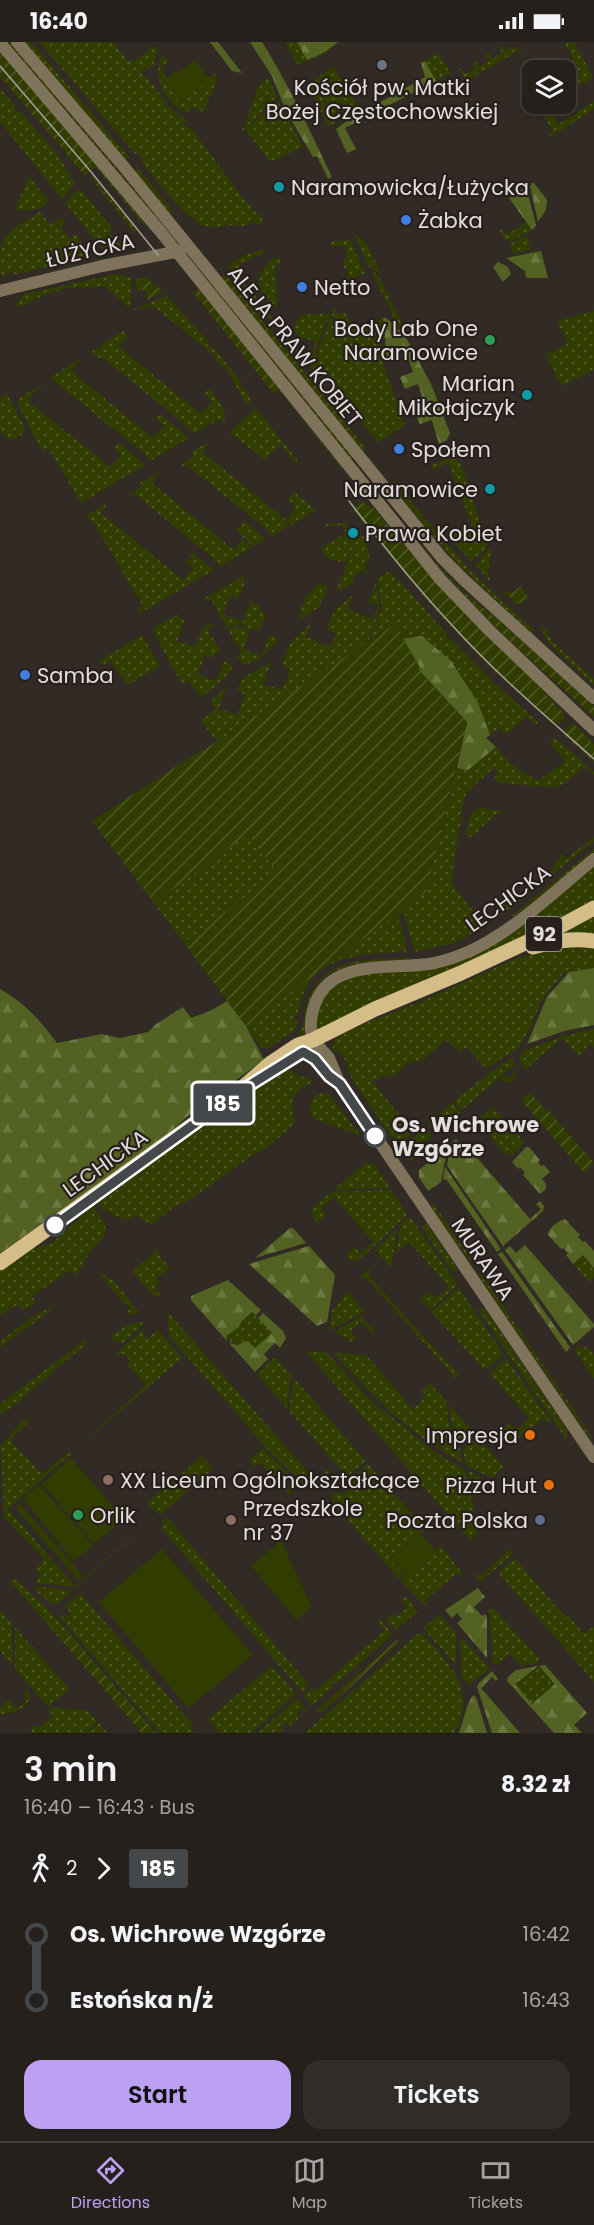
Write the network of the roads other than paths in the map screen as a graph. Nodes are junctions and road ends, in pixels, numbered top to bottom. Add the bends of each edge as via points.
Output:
1 (17, 42) edge
2 (0, 43) edge
3 (190, 249) junction
4 (176, 252) junction
5 (0, 291) edge
6 (594, 698) edge
7 (594, 730) edge
8 (594, 860) edge
9 (594, 908) edge
10 (594, 942) edge
11 (493, 958) junction
12 (310, 1050) junction
13 (340, 1084) junction
14 (0, 1263) edge
15 (594, 1457) edge

1 - 3 street, ALEJA PRAW KOBIET
2 - 4 street, ALEJA PRAW KOBIET
3 - 4 street, ŁUŻYCKA
3 - 6 street, ALEJA PRAW KOBIET via 442,558
4 - 5 street, ŁUŻYCKA
4 - 7 street, ALEJA PRAW KOBIET via 420,557 464,606
8 - 12 street, LECHICKA via 491,940 469,952 431,963 357,969 337,977 316,1002
9 - 11 main road, LECHICKA / 92
10 - 11 main road via 559,940
11 - 12 main road, LECHICKA / 92 via 375,1009
12 - 13 street, MURAWA
12 - 13 street, MURAWA via 329,1058
12 - 14 main road, LECHICKA / 92 via 234,1095
13 - 15 street, MURAWA

